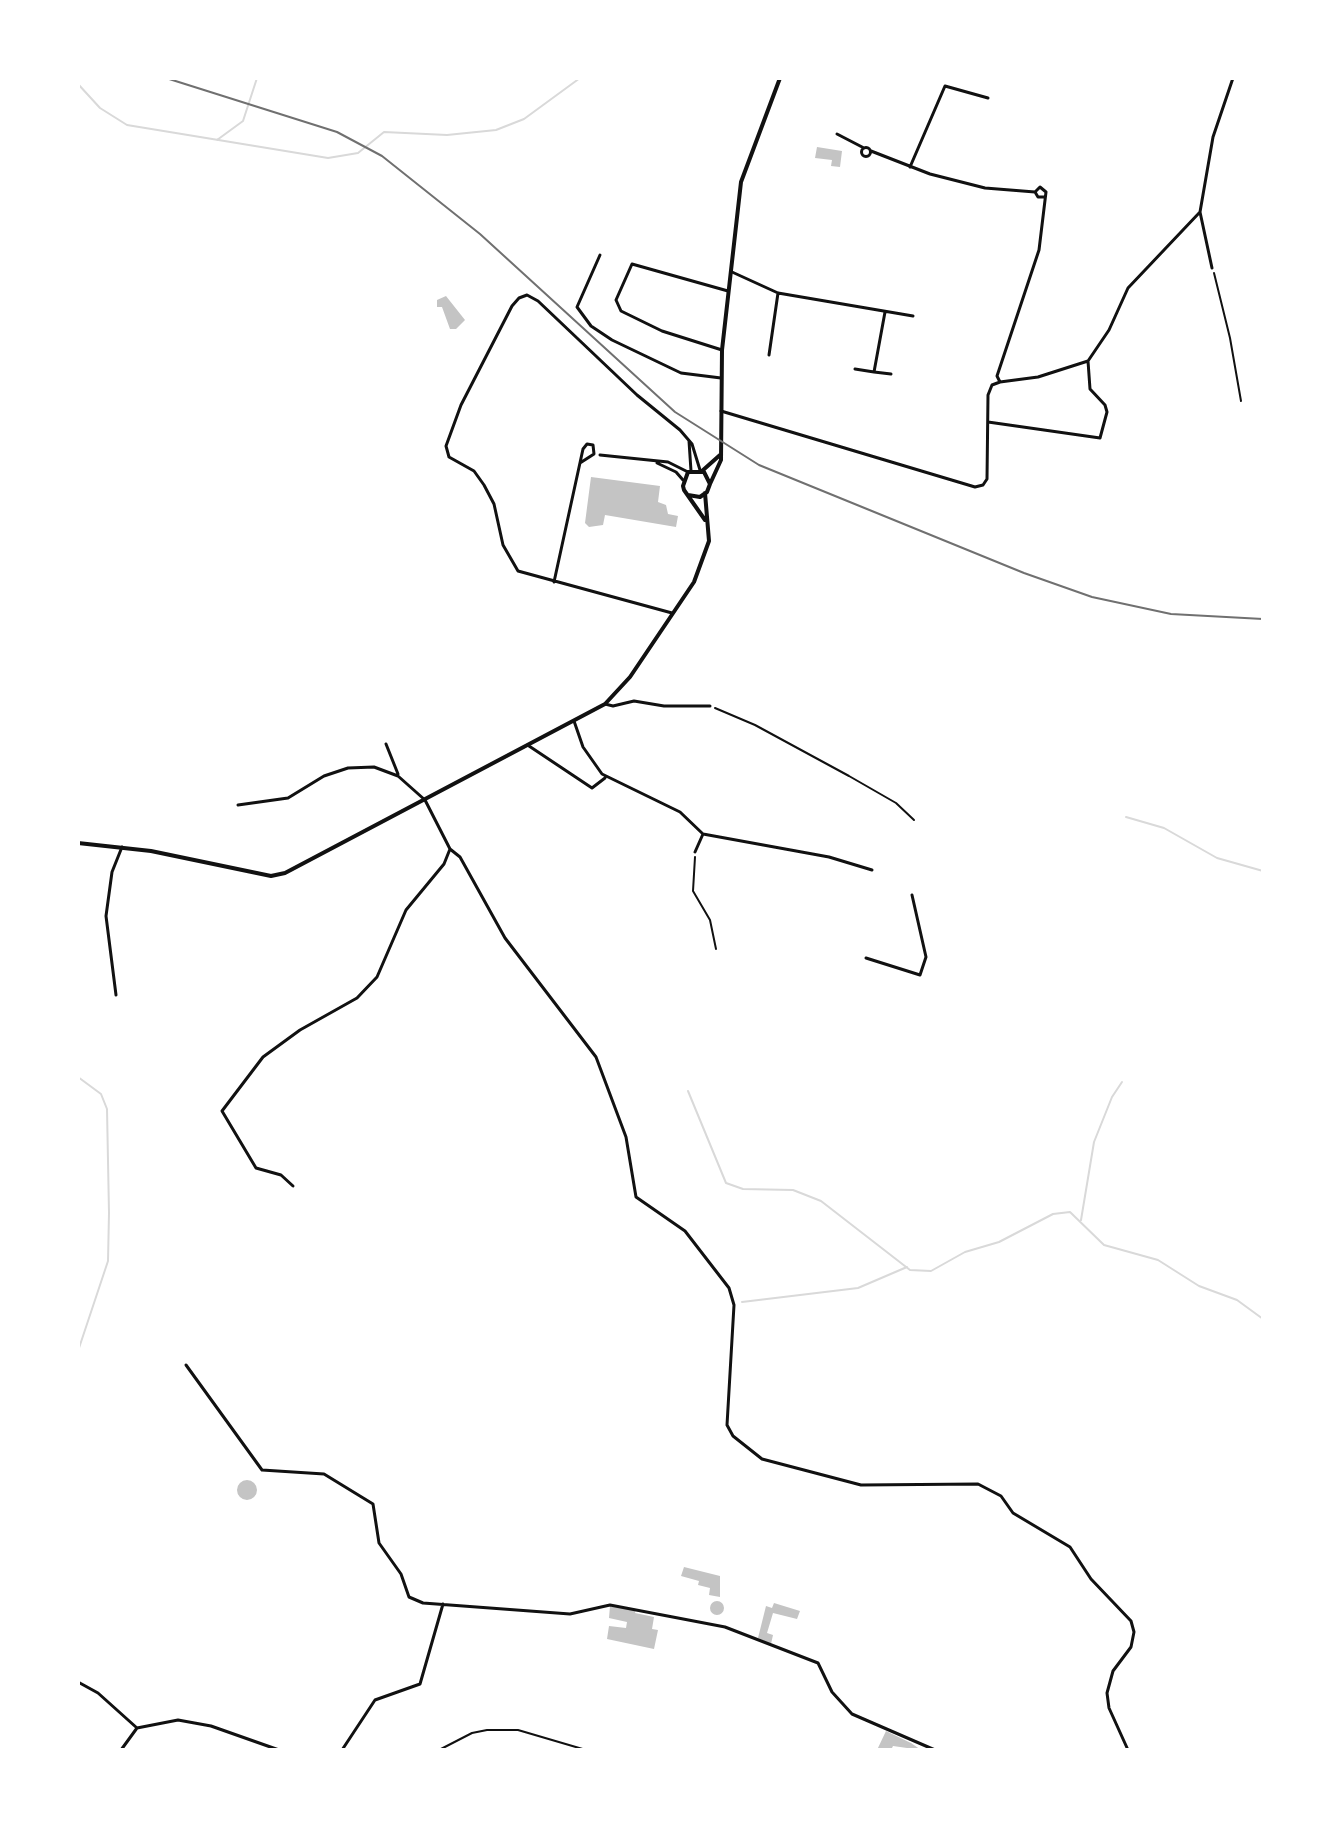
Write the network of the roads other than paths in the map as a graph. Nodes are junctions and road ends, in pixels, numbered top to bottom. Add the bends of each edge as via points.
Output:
1 (780, 78) edge
2 (1233, 78) edge
3 (988, 98) dead end
4 (837, 134) dead end
5 (864, 148) junction
6 (871, 151) junction
7 (910, 167) junction
8 (1035, 192) junction
9 (1044, 197) junction
10 (1200, 212) junction
11 (600, 255) dead end
12 (1212, 268) road end
13 (732, 272) junction
14 (729, 291) junction
15 (778, 293) junction
16 (885, 312) junction
17 (913, 316) dead end
18 (722, 350) junction
19 (769, 355) dead end
20 (1088, 361) junction
21 (855, 369) dead end
22 (874, 372) junction
23 (891, 374) dead end
24 (721, 378) junction
25 (1000, 382) junction
26 (721, 411) junction
27 (988, 422) junction
28 (689, 441) junction
29 (600, 455) dead end
30 (720, 455) junction
31 (580, 463) junction
32 (657, 463) junction
33 (701, 471) junction
34 (690, 472) junction
35 (683, 480) junction
36 (710, 484) junction
37 (705, 493) junction
38 (688, 495) junction
39 (707, 522) junction
40 (554, 582) junction
41 (672, 613) junction
42 (605, 704) junction
43 (710, 706) road end
44 (574, 721) junction
45 (386, 744) dead end
46 (529, 746) junction
47 (398, 776) junction
48 (606, 777) junction
49 (425, 800) junction
50 (238, 805) dead end
51 (703, 834) junction
52 (78, 843) edge
53 (122, 847) junction
54 (450, 849) junction
55 (695, 852) road end
56 (872, 870) dead end
57 (912, 895) dead end
58 (866, 958) dead end
59 (116, 995) dead end
60 (293, 1186) dead end
61 (186, 1365) dead end
62 (443, 1604) junction
63 (78, 1682) edge
64 (137, 1728) junction
65 (121, 1750) edge
66 (279, 1750) edge
67 (342, 1750) edge
68 (935, 1750) edge
69 (1128, 1750) edge

1 - 13 street via 741,182
2 - 10 street via 1213,137
3 - 7 street via 945,86
4 - 5 street
5 - 6 street
5 - 6 street via 866,157
6 - 7 street
7 - 8 street via 985,188
8 - 9 street
8 - 9 street via 1042,187
9 - 25 street via 1033,272 997,376
10 - 12 street
10 - 20 street via 1128,288
11 - 24 street via 577,307 591,326 681,373
13 - 14 street
13 - 15 street
14 - 18 street
14 - 18 street via 632,264 616,300 621,311 662,331
15 - 16 street
15 - 19 street
16 - 17 street
16 - 22 street
18 - 24 street
20 - 25 street
20 - 27 street via 1087,383 1107,412 1100,438
21 - 22 street
22 - 23 street
24 - 26 street
25 - 27 street via 989,389
26 - 27 street via 975,487 987,479
26 - 30 street
28 - 33 street
28 - 34 street
28 - 40 street via 538,301 527,295 519,298 461,405 446,451 484,485 509,562 518,571
29 - 32 street
30 - 33 street
30 - 36 street
31 - 31 street via 584,446 593,445 594,454
31 - 40 street
32 - 34 street
32 - 35 street
33 - 34 street
33 - 36 street
34 - 35 street
35 - 38 street
36 - 37 street
37 - 38 street
37 - 39 street
38 - 39 street
39 - 41 street via 706,551 694,582
40 - 41 street
41 - 42 street via 630,677
42 - 43 street
42 - 44 street
44 - 46 street
44 - 48 street via 583,747
45 - 47 street
46 - 48 street via 592,788
46 - 49 street
47 - 49 street
47 - 50 street via 374,767 348,768 288,798
48 - 51 street via 680,812
49 - 53 street via 271,876
49 - 54 street
51 - 55 street
51 - 56 street
52 - 53 street
53 - 59 street via 112,872 106,916
54 - 60 street via 406,910 377,977 357,998 263,1057 222,1111 256,1168 281,1175
54 - 69 street via 460,857 505,938 596,1057 626,1137 636,1197 685,1231 729,1288 734,1305 727,1425 733,1436 762,1459 861,1485 978,1484 1001,1496 1013,1513 1070,1547 1091,1579 1131,1621 1131,1647 1113,1671 1107,1693
57 - 58 street via 926,957 920,975
61 - 62 street via 258,1467 324,1474 373,1504 379,1543 401,1574 409,1597
62 - 67 street via 420,1684 375,1700
62 - 68 street via 570,1614 610,1605 725,1627 818,1663 832,1692 852,1714
63 - 64 street
64 - 65 street
64 - 66 street via 178,1720

